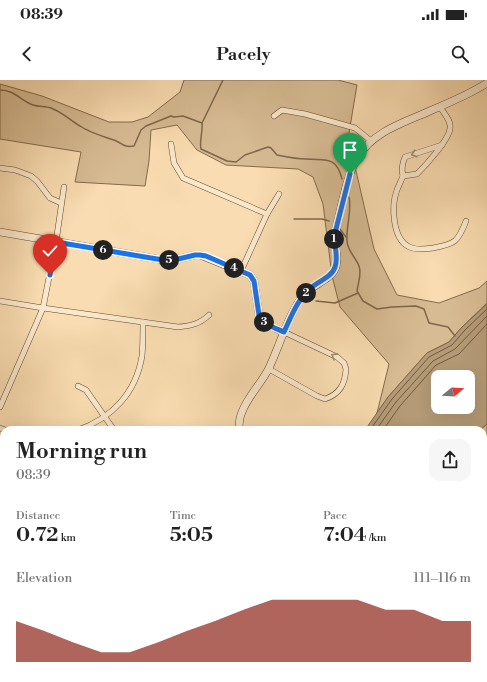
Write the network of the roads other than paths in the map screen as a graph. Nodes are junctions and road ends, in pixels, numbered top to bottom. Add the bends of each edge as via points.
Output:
1 (487, 83) edge
2 (440, 107) junction
3 (274, 116) dead end
4 (371, 141) junction
5 (171, 144) dead end
6 (442, 144) junction
7 (0, 168) edge
8 (404, 176) junction
9 (64, 187) dead end
10 (279, 194) dead end
11 (61, 203) junction
12 (267, 214) junction
13 (466, 221) dead end
14 (0, 232) edge
15 (56, 242) junction
16 (241, 271) junction
17 (0, 301) edge
18 (43, 308) junction
19 (209, 315) dead end
20 (143, 322) junction
21 (284, 332) junction
22 (269, 369) junction
23 (78, 386) dead end
24 (0, 407) edge
25 (106, 417) junction
26 (87, 426) edge
27 (112, 426) edge
28 (239, 426) edge

1 - 2 street
2 - 4 street via 392,128
2 - 6 street via 450,124
3 - 4 street via 282,110 316,116 355,128
4 - 21 street via 358,156 350,174 334,238 335,268 301,298
5 - 12 street via 174,162 182,178
6 - 8 street via 417,174
6 -> 8 street via 405,157 402,164
7 - 11 street via 31,176 50,198
8 - 13 street via 397,191 394,219 402,241 411,248 424,249 451,244 461,235
9 - 11 street
10 - 12 street
11 - 15 street
12 - 16 street
14 - 15 street
15 - 16 street via 163,260 200,255
15 - 18 street
16 - 21 street via 250,275 254,281 261,319
17 - 18 street
18 - 20 street
18 - 24 street
19 - 20 street via 200,322 178,327
20 - 25 street via 142,356 138,373 120,405
21 - 22 street
22 -> 21 street via 325,399 341,388 346,369 337,357
22 - 28 street via 242,410
23 - 25 street via 86,390
25 - 26 street
25 - 27 street

